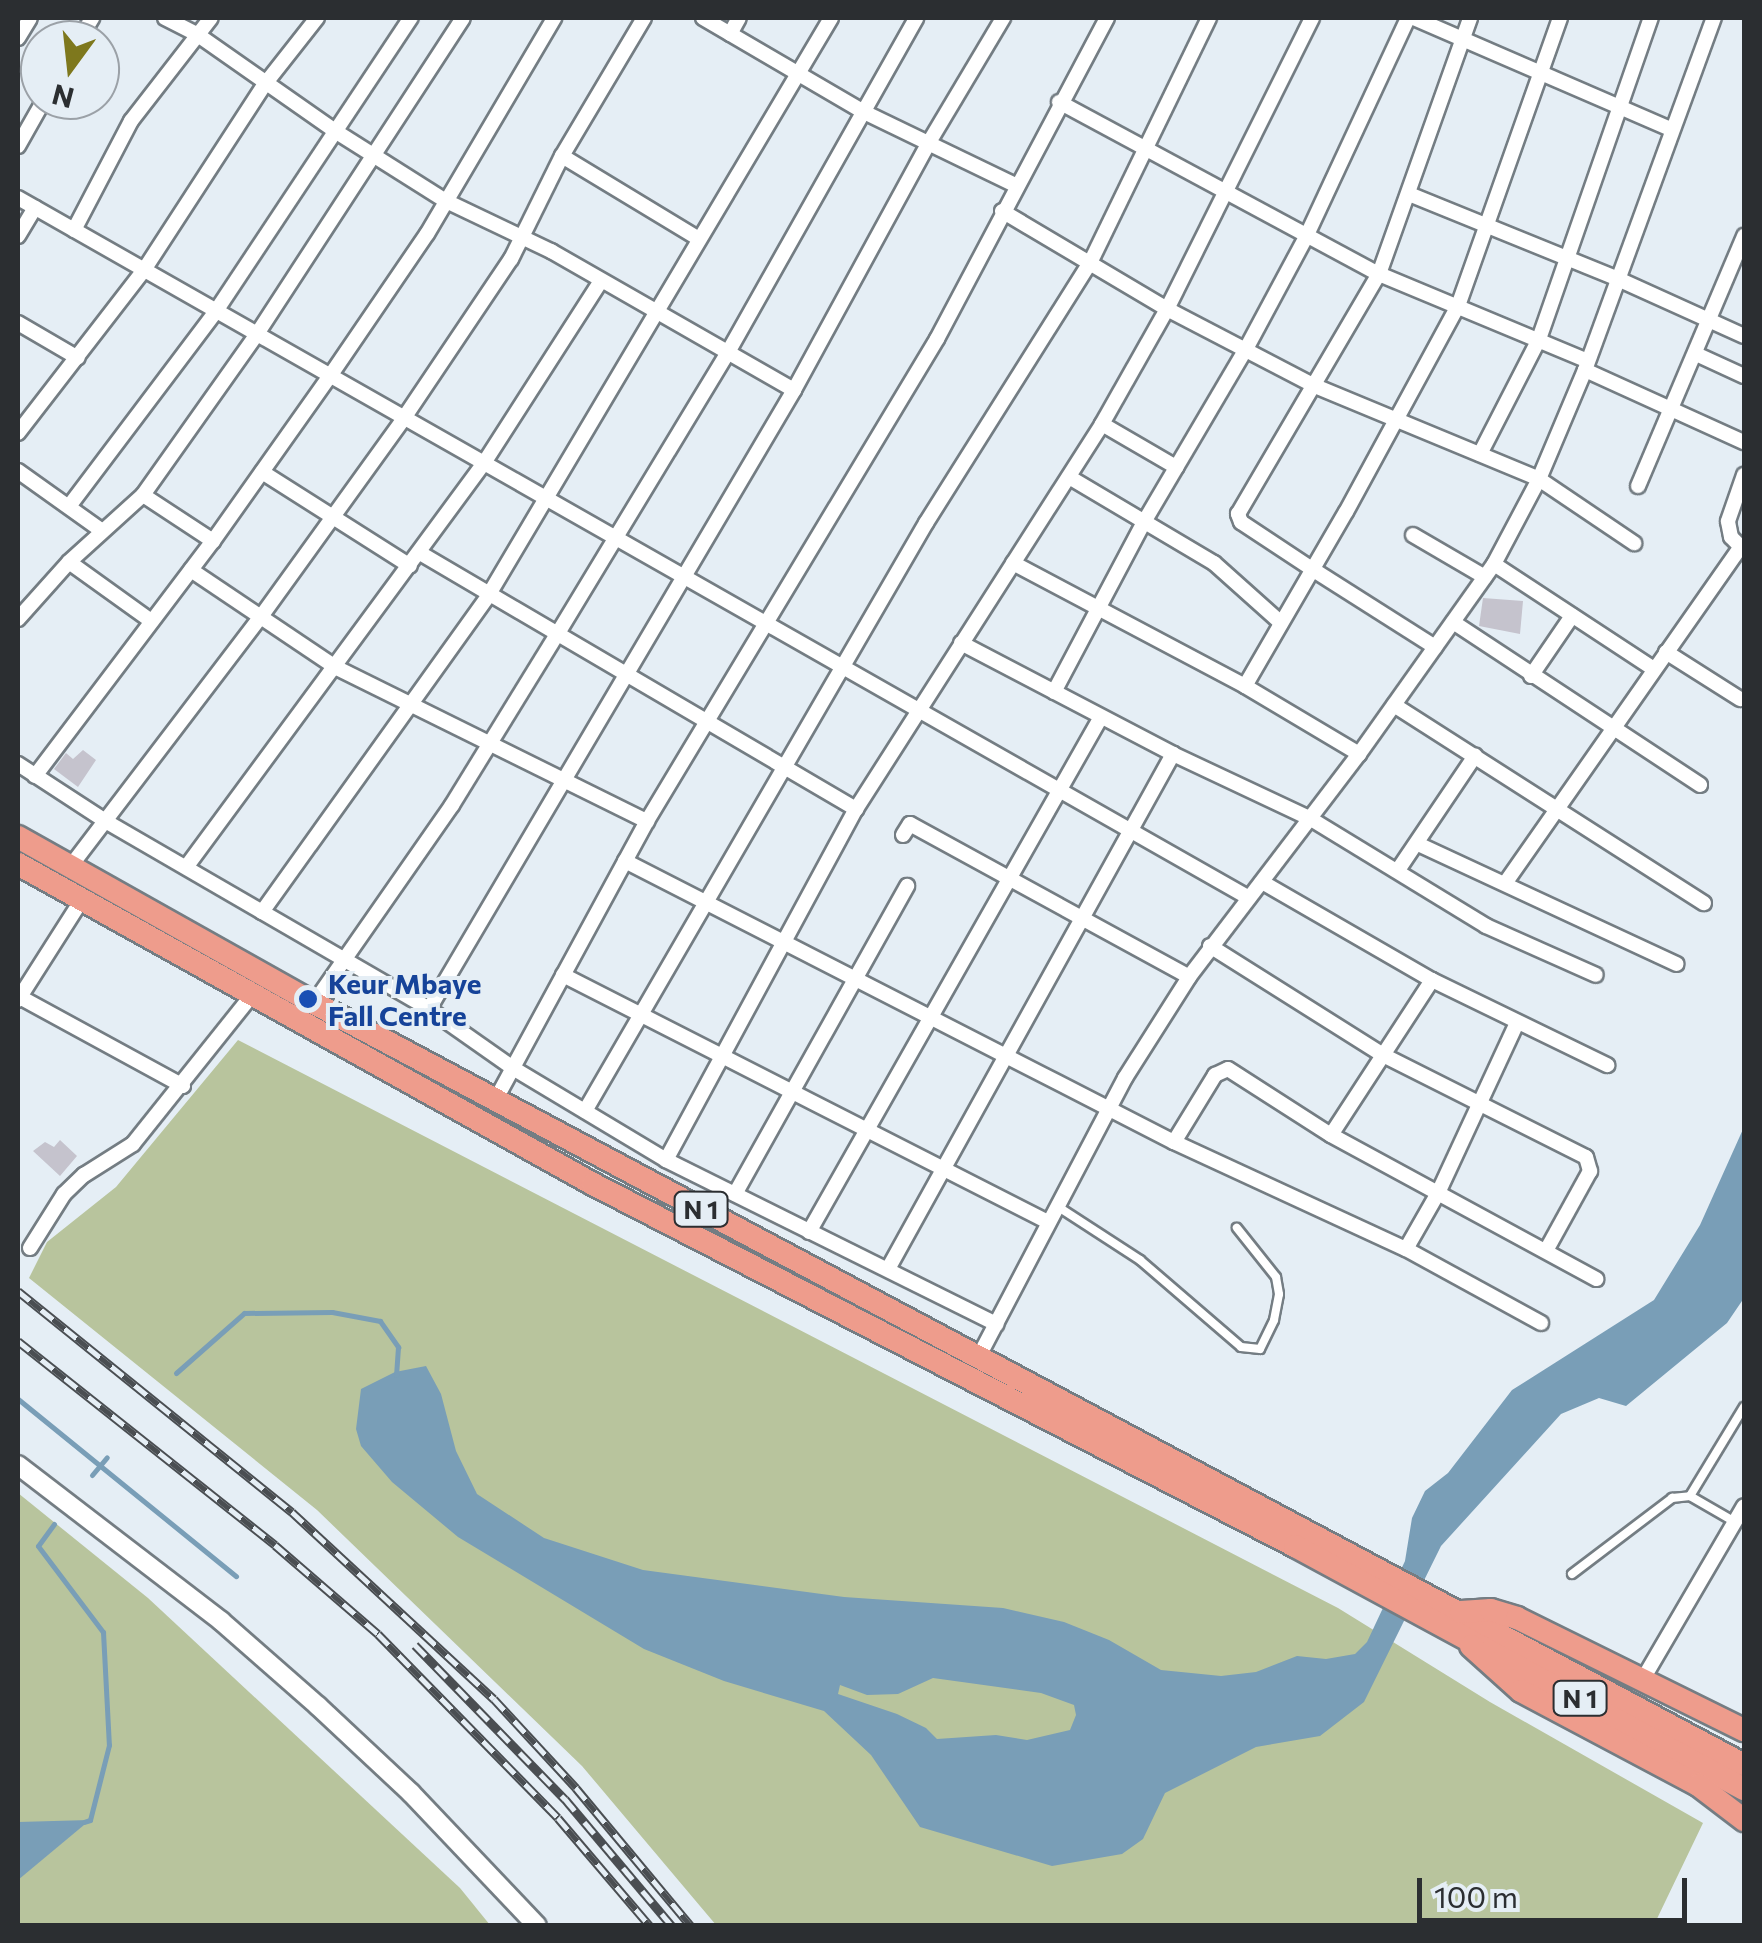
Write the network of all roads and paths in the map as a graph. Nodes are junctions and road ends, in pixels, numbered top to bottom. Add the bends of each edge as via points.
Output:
1 (30, 18) edge
2 (165, 18) edge
3 (211, 18) edge
4 (318, 18) edge
5 (412, 18) edge
6 (463, 18) edge
7 (554, 18) edge
8 (644, 18) edge
9 (703, 18) edge
10 (739, 18) edge
11 (831, 18) edge
12 (916, 18) edge
13 (1003, 18) edge
14 (1107, 18) edge
15 (1209, 18) edge
16 (1312, 18) edge
17 (1411, 18) edge
18 (1470, 18) edge
19 (1560, 18) edge
20 (1651, 18) edge
21 (1714, 18) edge
22 (730, 34) junction
23 (198, 35) junction
24 (18, 38) edge
25 (1462, 39) junction
26 (1539, 74) junction
27 (798, 75) junction
28 (265, 84) junction
29 (1059, 102) junction
30 (1618, 106) junction
31 (864, 112) junction
32 (33, 120) edge
33 (1670, 129) junction
34 (334, 131) junction
35 (928, 144) junction
36 (18, 146) edge
37 (1147, 146) junction
38 (562, 156) junction
39 (374, 157) junction
40 (1015, 185) junction
41 (1224, 190) junction
42 (1409, 194) junction
43 (18, 198) edge
44 (444, 200) junction
45 (35, 208) junction
46 (1002, 211) junction
47 (1488, 226) junction
48 (74, 230) junction
49 (18, 236) edge
50 (518, 236) junction
51 (1744, 236) edge
52 (1306, 238) junction
53 (699, 239) junction
54 (1568, 258) junction
55 (1091, 261) junction
56 (144, 270) junction
57 (1379, 274) junction
58 (1618, 278) junction
59 (601, 280) junction
60 (1458, 306) junction
61 (1168, 309) junction
62 (216, 311) junction
63 (655, 314) junction
64 (1712, 321) junction
65 (18, 323) edge
66 (256, 334) junction
67 (1744, 336) edge
68 (1539, 340) junction
69 (1246, 349) junction
70 (727, 354) junction
71 (1696, 354) junction
72 (78, 358) junction
73 (1586, 366) junction
74 (330, 376) junction
75 (1744, 376) edge
76 (1315, 386) junction
77 (794, 390) junction
78 (1672, 409) junction
79 (404, 418) junction
80 (1394, 418) junction
81 (1102, 424) junction
82 (18, 433) edge
83 (1744, 442) edge
84 (1480, 454) junction
85 (484, 464) junction
86 (1176, 468) junction
87 (18, 470) edge
88 (262, 472) junction
89 (1744, 475) edge
90 (1069, 476) junction
91 (1539, 479) junction
92 (1638, 486) dead end
93 (143, 495) junction
94 (548, 500) junction
95 (70, 504) junction
96 (334, 517) junction
97 (1144, 522) junction
98 (102, 531) junction
99 (1414, 535) dead end
100 (615, 538) junction
101 (213, 541) junction
102 (1634, 543) dead end
103 (1742, 548) edge
104 (420, 552) junction
105 (70, 562) junction
106 (1013, 564) junction
107 (410, 566) junction
108 (1312, 569) junction
109 (191, 570) junction
110 (1490, 571) junction
111 (684, 577) junction
112 (488, 596) junction
113 (1098, 608) junction
114 (1572, 616) junction
115 (260, 618) junction
116 (18, 619) edge
117 (152, 621) junction
118 (1453, 622) junction
119 (1280, 623) junction
120 (768, 625) junction
121 (558, 633) junction
122 (960, 642) junction
123 (1435, 646) junction
124 (1666, 652) junction
125 (337, 668) junction
126 (844, 668) junction
127 (1654, 669) junction
128 (627, 676) junction
129 (1530, 676) junction
130 (1244, 686) junction
131 (1054, 692) junction
132 (1740, 699) dead end
133 (412, 705) junction
134 (1394, 706) junction
135 (917, 710) junction
136 (1101, 717) junction
137 (707, 723) junction
138 (1614, 730) junction
139 (488, 744) junction
140 (1174, 754) junction
141 (1359, 754) junction
142 (1476, 756) junction
143 (18, 764) edge
144 (784, 768) junction
145 (35, 776) junction
146 (566, 778) junction
147 (1700, 785) dead end
148 (1059, 790) junction
149 (1557, 808) junction
150 (856, 809) junction
151 (1311, 820) junction
152 (647, 821) junction
153 (107, 822) junction
154 (1132, 832) junction
155 (903, 835) dead end
156 (18, 837) edge
157 (1418, 844) junction
158 (624, 861) junction
159 (18, 864) edge
160 (186, 866) junction
161 (70, 867) junction
162 (1398, 870) junction
163 (1005, 879) junction
164 (1262, 882) junction
165 (1506, 882) junction
166 (907, 886) dead end
167 (1249, 898) junction
168 (81, 900) junction
169 (706, 901) junction
170 (1704, 903) dead end
171 (262, 912) junction
172 (1082, 920) junction
173 (784, 939) junction
174 (1210, 946) junction
175 (344, 958) junction
176 (1678, 964) dead end
177 (563, 975) junction
178 (1596, 975) dead end
179 (854, 977) junction
180 (1189, 977) junction
181 (1432, 980) junction
182 (252, 995) junction
183 (18, 997) edge
184 (314, 1003) junction
185 (430, 1009) junction
186 (642, 1015) junction
187 (929, 1017) junction
188 (1517, 1022) junction
189 (720, 1055) junction
190 (1383, 1055) junction
191 (1006, 1057) junction
192 (1608, 1065) dead end
193 (513, 1068) junction
194 (183, 1086) junction
195 (792, 1092) junction
196 (496, 1099) junction
197 (1477, 1105) junction
198 (1110, 1108) junction
199 (585, 1111) junction
200 (868, 1130) junction
201 (1331, 1135) junction
202 (1174, 1142) junction
203 (666, 1160) junction
204 (944, 1169) junction
205 (1438, 1193) junction
206 (735, 1194) junction
207 (1057, 1206) junction
208 (1048, 1222) junction
209 (1237, 1228) dead end
210 (809, 1232) junction
211 (30, 1248) dead end
212 (1406, 1249) junction
213 (1547, 1249) junction
214 (888, 1269) junction
215 (1596, 1279) dead end
216 (1541, 1323) dead end
217 (997, 1324) junction
218 (978, 1358) junction
219 (1744, 1407) edge
220 (18, 1465) edge
221 (1690, 1496) junction
222 (1744, 1506) edge
223 (1735, 1522) junction
224 (1572, 1574) dead end
225 (1386, 1584) junction
226 (1458, 1622) junction
227 (1643, 1678) junction
228 (1744, 1730) edge
229 (1744, 1765) edge
230 (1744, 1789) edge
231 (1744, 1820) edge
232 (537, 1926) edge

1 - 24 street
2 - 23 street
3 - 23 street
4 - 28 street
5 - 34 street
6 - 39 street
7 - 44 street
8 - 38 street
9 - 22 street
10 - 22 street
11 - 27 street
12 - 31 street
13 - 35 street
14 - 29 street
15 - 37 street
16 - 41 street
17 - 25 street
17 - 52 street
18 - 25 street
19 - 26 street
20 - 30 street
21 - 33 street
22 - 27 street
23 - 28 street
23 - 48 street via 132,121
25 - 26 street
25 - 42 street
26 - 30 street
26 - 47 street
27 - 31 street
27 - 53 street
28 - 34 street
28 - 56 street
29 - 37 street
29 - 40 street
30 - 33 street
30 - 54 street
31 - 35 street
31 - 70 street
32 - 36 street
33 - 58 street
34 - 39 street
34 - 62 street
35 - 40 street
35 - 77 street
37 - 41 street
37 - 55 street
38 - 50 street
38 - 53 street
39 - 44 street
39 - 66 street
40 - 46 street
41 - 52 street
41 - 61 street
42 - 47 street
42 - 57 street
43 - 45 street
44 - 50 street
44 - 74 street
45 - 48 street
45 - 49 street
46 - 55 street
46 - 120 street via 937,340
47 - 54 street
47 - 60 street
48 - 56 street
50 - 59 street
50 - 79 street via 511,258
51 - 64 street
52 - 57 street
52 - 69 street
53 - 63 street
54 - 58 street
54 - 68 street
55 - 61 street
55 - 126 street via 926,522
56 - 62 street
56 - 72 street
57 - 60 street
57 - 76 street
58 - 64 street
58 - 73 street
59 - 63 street
59 - 85 street
60 - 68 street
60 - 80 street
61 - 69 street
61 - 81 street
62 - 66 street
62 - 95 street
63 - 70 street
63 - 94 street
64 - 67 street
64 - 71 street
65 - 72 street
66 - 74 street
66 - 93 street
68 - 73 street
68 - 84 street
69 - 76 street
69 - 86 street
70 - 77 street
70 - 100 street
71 - 75 street
71 - 78 street
72 - 82 street
73 - 78 street
73 - 91 street
74 - 79 street
74 - 88 street
76 - 80 street
76 - 108 street via 1238,514
77 - 111 street
78 - 83 street
78 - 92 street
79 - 85 street
79 - 96 street
80 - 84 street
80 - 108 street
81 - 86 street
81 - 90 street
84 - 91 street
85 - 94 street
85 - 104 street
86 - 97 street
87 - 95 street
88 - 96 street
88 - 101 street
89 - 103 street via 1728,521
90 - 97 street
90 - 106 street
91 - 102 street
91 - 110 street
93 - 98 street
93 - 101 street
94 - 100 street
94 - 112 street
95 - 98 street
96 - 107 street
96 - 115 street
97 - 113 street
97 - 119 street via 1230,574
98 - 105 street
99 - 110 street
100 - 111 street
100 - 121 street
101 - 109 street
103 - 124 street
104 - 107 street
104 - 112 street
105 - 116 street
105 - 117 street
106 - 113 street
106 - 122 street
107 - 125 street
108 - 119 street
108 - 123 street
109 - 115 street
109 - 117 street
110 - 114 street
110 - 118 street
111 - 120 street
111 - 128 street
112 - 121 street
112 - 133 street
113 - 130 street
113 - 131 street
114 - 127 street
114 - 129 street
115 - 125 street
115 - 153 street
117 - 145 street
118 - 123 street
118 - 129 street
119 - 130 street
120 - 126 street
120 - 137 street
121 - 128 street
121 - 139 street
122 - 131 street
122 - 135 street
123 - 134 street
124 - 127 street
124 - 132 street
125 - 133 street
125 - 160 street
126 - 135 street
126 - 144 street
127 - 138 street
128 - 137 street
128 - 146 street
129 - 138 street
130 - 141 street
131 - 136 street
133 - 139 street
133 - 171 street
134 - 141 street
134 - 142 street
135 - 148 street
135 - 150 street
136 - 140 street
136 - 148 street
137 - 144 street
137 - 152 street
138 - 147 street
138 - 149 street
139 - 146 street
139 - 175 street
140 - 151 street
140 - 154 street
141 - 151 street
142 - 149 street
142 - 157 street
143 - 145 street
144 - 150 street
144 - 169 street
145 - 153 street
146 - 152 street
146 - 185 street
148 - 154 street
148 - 163 street
149 - 165 street
149 - 170 street
150 - 173 street
151 - 162 street
151 - 164 street
152 - 158 street
153 - 160 street
153 - 161 street
154 - 167 street
154 - 172 street
155 - 163 street via 910,824
156 - 161 highway, N 1
157 - 162 street
157 - 165 street
158 - 169 street
158 - 177 street
159 - 168 highway, N 1
160 - 171 street
161 - 184 highway, N 1
162 - 178 street via 1486,926
163 - 172 street
163 - 187 street
164 - 167 street
164 - 181 street
165 - 176 street
166 - 179 street
167 - 174 street
168 - 182 highway, N 1
168 - 183 street
169 - 173 street
169 - 186 street
171 - 175 street
172 - 180 street
172 - 191 street
173 - 179 street
173 - 189 street
174 - 180 street
174 - 190 street
175 - 184 street
175 - 185 street
177 - 186 street
177 - 193 street
179 - 187 street
179 - 195 street
180 - 198 street
181 - 188 street
181 - 190 street
182 - 194 street
182 - 225 highway, N 1 via 593,1184
183 - 194 street
184 - 196 highway, N 1
185 - 193 street
186 - 189 street
186 - 199 street
187 - 191 street
187 - 200 street
188 - 192 street
188 - 197 street
189 - 195 street
189 - 203 street
190 - 197 street
190 - 201 street
191 - 198 street
191 - 204 street
193 - 196 street
193 - 199 street
194 - 211 street via 133,1144 64,1194
195 - 200 street
195 - 206 street
196 - 218 highway, N 1
197 - 205 street
197 - 213 street via 1586,1156 1590,1164
198 - 202 street
198 - 207 street
199 - 203 street
200 - 204 street
200 - 210 street
201 - 202 street via 1228,1069 1215,1075
201 - 205 street
202 - 212 street
203 - 206 street
204 - 208 street
204 - 214 street
205 - 212 street
205 - 213 street
206 - 210 street
207 - 208 street
207 - 209 lane via 1140,1260 1241,1347 1260,1349 1274,1320 1276,1277
208 - 217 street
210 - 214 street
212 - 216 street
213 - 215 street
214 - 217 street
217 - 218 street
218 - 225 highway, N 1
219 - 221 lane
220 - 232 street via 221,1621 318,1706
221 - 223 lane
221 - 224 lane via 1672,1498
222 - 223 street
223 - 227 street
225 - 226 highway, N 1
226 - 227 highway via 1491,1610
226 - 229 highway, N 1
226 - 230 highway, N 1
226 - 231 highway via 1500,1677 1521,1692 1698,1786
227 - 228 highway

